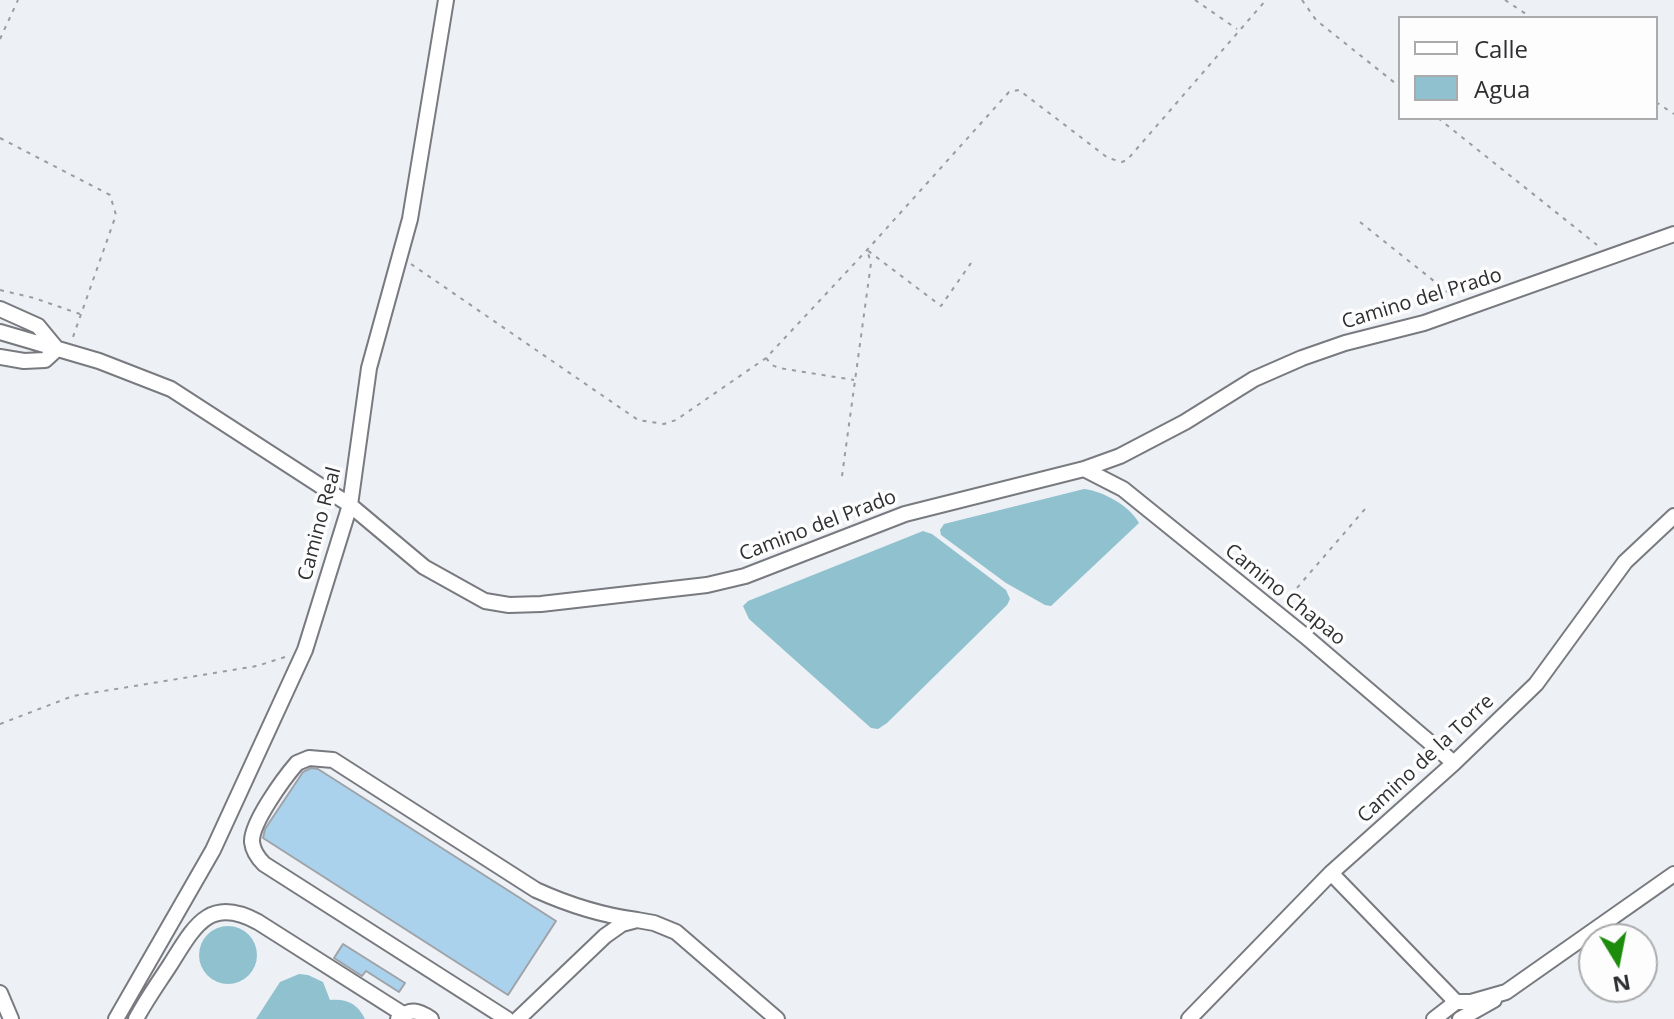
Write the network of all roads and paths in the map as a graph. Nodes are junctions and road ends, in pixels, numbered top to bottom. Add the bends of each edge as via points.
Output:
1 (18, 0) edge
2 (446, 0) edge
3 (1195, 0) edge
4 (1266, 0) edge
5 (1302, 0) edge
6 (1505, 0) edge
7 (1529, 16) edge
8 (1239, 30) junction
9 (0, 39) edge
10 (1398, 85) edge
11 (1441, 120) edge
12 (0, 138) edge
13 (1360, 222) dead end
14 (1674, 234) edge
15 (1604, 246) dead end
16 (867, 250) junction
17 (399, 256) junction
18 (971, 263) dead end
19 (0, 290) edge
20 (1467, 308) junction
21 (0, 309) edge
22 (81, 315) junction
23 (0, 332) edge
24 (62, 351) junction
25 (0, 357) edge
26 (766, 358) junction
27 (855, 380) junction
28 (1084, 469) junction
29 (842, 476) dead end
30 (350, 505) junction
31 (1365, 509) dead end
32 (1674, 516) edge
33 (1276, 613) junction
34 (305, 650) junction
35 (0, 724) edge
36 (1454, 763) junction
37 (1331, 873) junction
38 (1674, 874) edge
39 (637, 920) junction
40 (1506, 992) junction
41 (0, 993) edge
42 (1456, 1002) junction
43 (401, 1016) edge
44 (11, 1019) edge
45 (116, 1019) edge
46 (136, 1019) edge
47 (431, 1019) edge
48 (507, 1019) edge
49 (518, 1019) edge
50 (777, 1019) edge
51 (1189, 1019) edge
52 (1434, 1019) edge
53 (1460, 1019) edge

1 - 9 path
2 - 17 street, Camino Real via 410,219
3 - 8 path
4 - 8 path
5 - 10 path via 1316,20
6 - 7 path
8 - 16 path via 1122,162 1108,158 1019,90 1009,92
11 - 15 path
12 - 22 path via 110,195 116,215
13 - 20 path
14 - 20 street, Camino del Prado
16 - 18 path via 941,306
16 - 26 path
16 - 27 path via 871,263
17 - 26 path via 638,420 676,420
17 - 30 street, Camino Real via 369,368
19 - 22 path
20 - 28 street, Camino del Prado via 1302,358 1254,379 1120,456
21 - 24 street via 38,326
22 - 24 path
23 - 24 street, Camino del Prado
24 - 25 street via 45,360
24 - 30 street, Camino del Prado via 171,389
26 - 27 path via 779,368
27 - 29 path
28 - 30 street, Camino del Prado via 905,514 732,579 541,604 485,601 424,567
28 - 33 street, Camino Chapao via 1123,489
30 - 34 street, Camino Real
31 - 33 path
32 - 36 street, Camino de la Torre via 1625,562 1536,684
33 - 36 street, Camino Chapao
34 - 35 path via 257,666 73,696
34 - 45 street, Camino Real via 213,850
36 - 37 street, Camino de la Torre
37 - 42 street
37 - 51 street, Camino de la Torre
38 - 40 street
39 - 48 street via 571,906 536,890 333,760 297,763 253,830 258,858
39 - 49 street via 605,936
39 - 50 street via 676,932
40 - 42 street
40 - 53 street
41 - 44 street
42 - 52 street
43 - 46 street via 258,922 229,911 210,915 195,927
43 - 47 street via 415,1010

